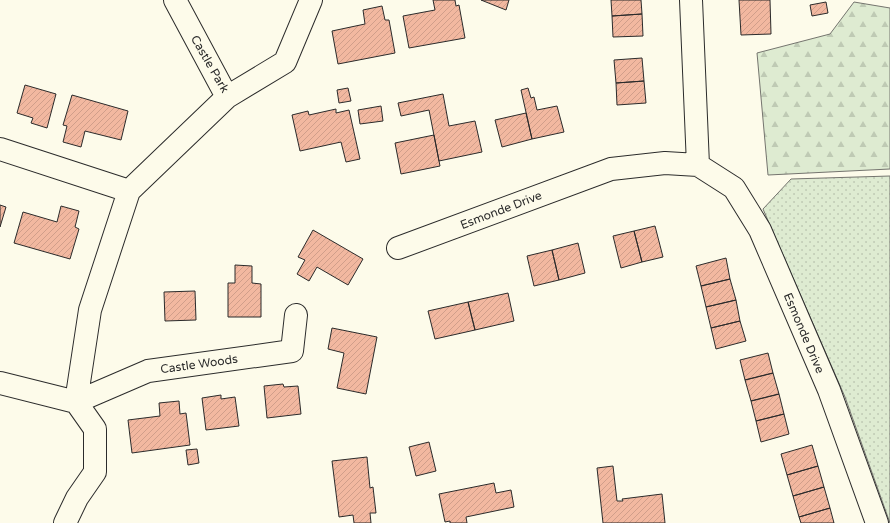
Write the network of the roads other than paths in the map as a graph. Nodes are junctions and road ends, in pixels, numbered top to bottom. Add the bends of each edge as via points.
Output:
1 (174, 0) edge
2 (311, 0) edge
3 (691, 0) edge
4 (227, 96) junction
5 (0, 149) edge
6 (698, 165) junction
7 (129, 191) junction
8 (398, 248) dead end
9 (296, 315) dead end
10 (0, 383) edge
11 (76, 402) junction
12 (65, 523) edge
13 (877, 523) edge

1 - 4 street, Castle Park
2 - 4 street, Castle Park via 285,62
3 - 6 street
4 - 7 street
5 - 7 street
6 - 8 street, Esmonde Drive via 665,163 611,169
6 - 13 street, Esmonde Drive via 734,188 760,230 829,390
7 - 11 street via 90,310
9 - 11 street, Castle Woods via 292,351 148,371
10 - 11 street
11 - 12 street via 95,429 94,472

